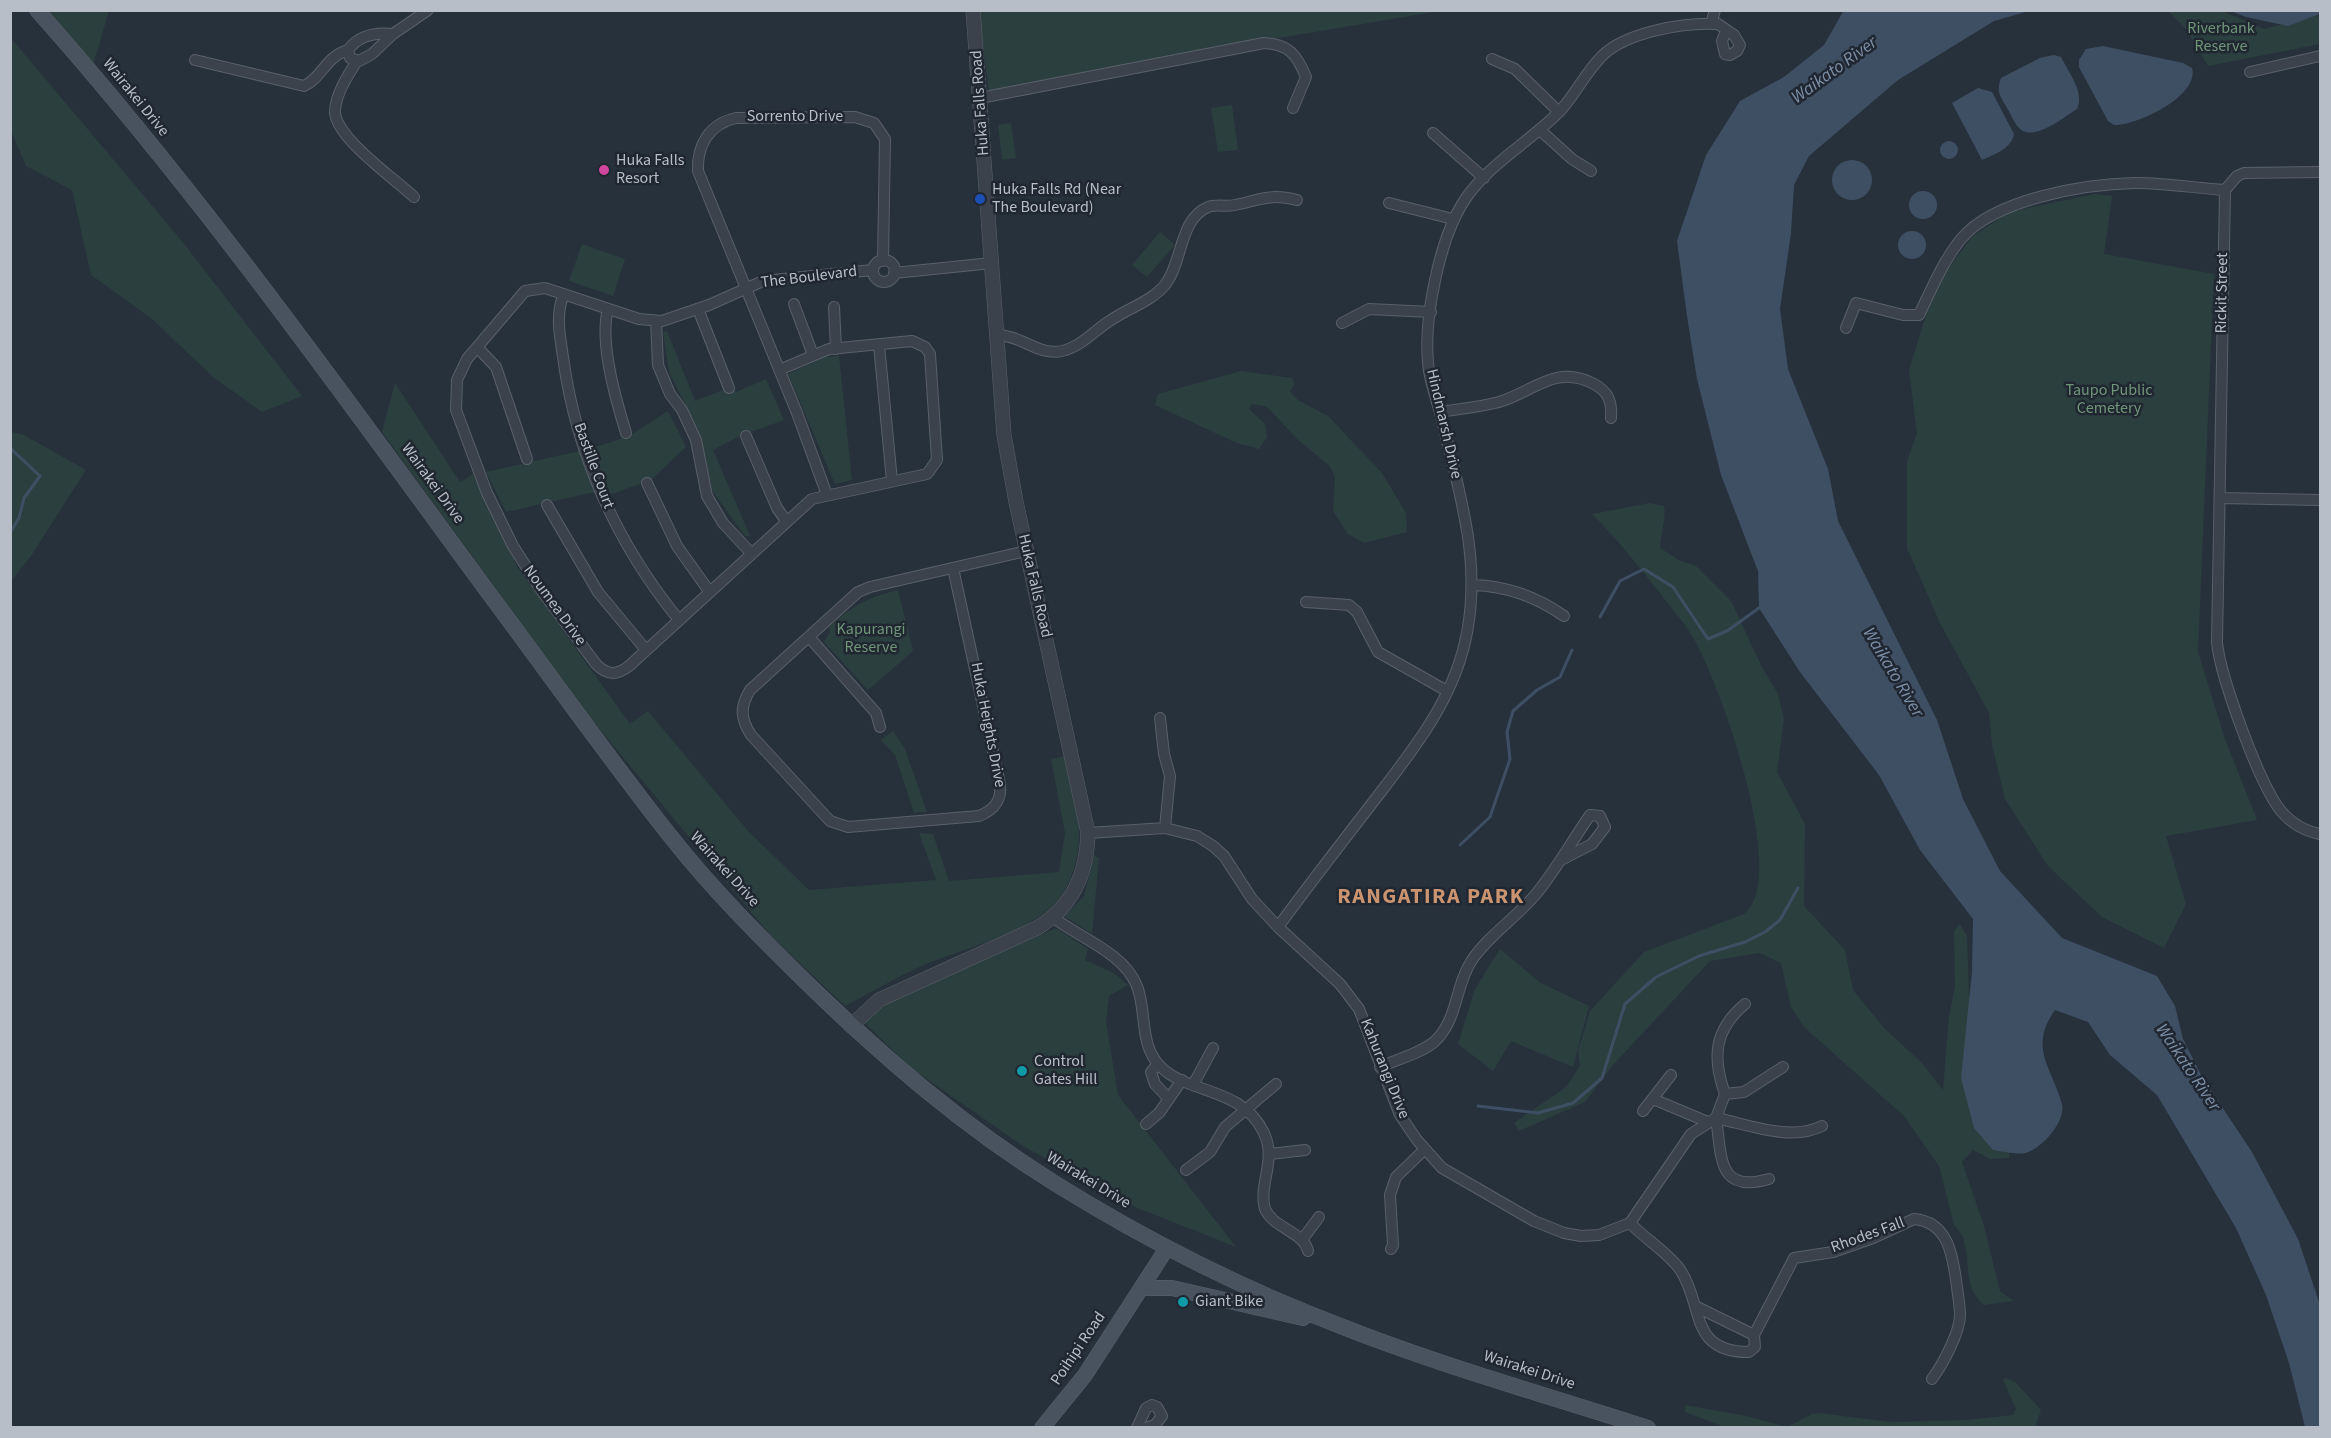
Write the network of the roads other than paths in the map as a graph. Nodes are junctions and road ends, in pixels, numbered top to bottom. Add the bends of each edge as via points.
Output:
1 (37, 10) edge
2 (428, 10) edge
3 (973, 10) edge
4 (1715, 10) edge
5 (1711, 24) junction
6 (1726, 31) dead end
7 (393, 34) junction
8 (348, 50) junction
9 (2320, 56) edge
10 (1492, 59) dead end
11 (195, 60) dead end
12 (357, 61) junction
13 (2250, 72) dead end
14 (980, 98) junction
15 (1293, 108) dead end
16 (1559, 112) junction
17 (1541, 131) junction
18 (1433, 133) dead end
19 (1591, 171) dead end
20 (2320, 172) edge
21 (1484, 178) junction
22 (2225, 190) junction
23 (414, 197) dead end
24 (1297, 200) dead end
25 (1389, 203) dead end
26 (1453, 219) junction
27 (883, 261) junction
28 (992, 263) junction
29 (873, 270) junction
30 (894, 273) junction
31 (745, 288) junction
32 (564, 294) junction
33 (794, 304) dead end
34 (834, 307) dead end
35 (608, 309) junction
36 (698, 309) junction
37 (1431, 312) junction
38 (656, 321) junction
39 (1342, 323) dead end
40 (1846, 328) dead end
41 (997, 336) junction
42 (879, 345) junction
43 (477, 346) junction
44 (836, 349) junction
45 (813, 355) junction
46 (779, 370) junction
47 (729, 388) dead end
48 (1440, 412) junction
49 (1611, 418) dead end
50 (626, 434) dead end
51 (746, 436) dead end
52 (527, 459) dead end
53 (892, 481) junction
54 (647, 483) dead end
55 (827, 495) junction
56 (2221, 498) junction
57 (2320, 500) edge
58 (547, 505) dead end
59 (786, 521) junction
60 (1026, 551) junction
61 (751, 553) junction
62 (954, 568) junction
63 (1473, 585) junction
64 (709, 591) junction
65 (1306, 602) dead end
66 (1564, 616) dead end
67 (679, 620) junction
68 (809, 637) junction
69 (646, 650) junction
70 (1447, 691) junction
71 (1160, 718) dead end
72 (880, 727) dead end
73 (1165, 828) junction
74 (1088, 833) junction
75 (2320, 834) edge
76 (1561, 860) junction
77 (1054, 918) junction
78 (1278, 927) junction
79 (1745, 1004) dead end
80 (852, 1026) junction
81 (1213, 1048) dead end
82 (1158, 1064) junction
83 (1380, 1066) junction
84 (1784, 1066) dead end
85 (1671, 1075) dead end
86 (1182, 1080) junction
87 (1194, 1083) junction
88 (1276, 1084) dead end
89 (1725, 1094) junction
90 (1169, 1099) junction
91 (1653, 1099) junction
92 (1245, 1109) junction
93 (1643, 1111) dead end
94 (1712, 1120) junction
95 (1146, 1124) dead end
96 (1822, 1126) dead end
97 (1425, 1149) junction
98 (1305, 1150) dead end
99 (1270, 1154) junction
100 (1186, 1170) dead end
101 (1769, 1179) dead end
102 (1319, 1217) dead end
103 (1630, 1222) junction
104 (1302, 1240) junction
105 (1167, 1248) junction
106 (1391, 1249) dead end
107 (1308, 1251) dead end
108 (1142, 1288) junction
109 (1697, 1307) junction
110 (1341, 1327) junction
111 (1754, 1335) junction
112 (1932, 1378) dead end
113 (1042, 1428) edge
114 (1137, 1428) edge
115 (1146, 1428) edge
116 (1648, 1428) edge

1 - 80 main road, Wairakei Drive via 255,278 670,836 752,928
2 - 7 street
3 - 14 street, Huka Falls Road
4 - 5 street
5 - 6 street
5 - 16 street, Hindmarsh Drive via 1646,32 1614,46 1600,58
7 - 8 street via 368,35
7 - 12 street via 372,54
8 - 11 street via 328,60 304,86
8 - 12 street via 350,58
9 - 13 street
10 - 16 street via 1515,69
12 - 23 street via 336,104 337,121 355,145
14 - 15 street via 1276,44 1292,51 1306,77
14 - 28 street, Huka Falls Road
16 - 17 street, Hindmarsh Drive
17 - 19 street
17 - 21 street, Hindmarsh Drive
18 - 21 street
20 - 22 street via 2244,173
21 - 26 street, Hindmarsh Drive
22 - 40 street via 2112,184 2010,207 1961,238 1919,315 1856,303
22 - 56 street, Rickit Street
24 - 41 street via 1265,196 1235,205 1209,206 1198,213 1190,222 1165,284 1074,347 1047,352 1019,338
25 - 26 street
26 - 37 street, Hindmarsh Drive via 1437,267
27 - 29 street, The Boulevard
27 - 30 street via 893,266
27 - 31 street, Sorrento Drive via 885,139 874,123 855,117 736,118 707,135 699,152 698,171
28 - 30 street, The Boulevard
28 - 41 street, Huka Falls Road
29 - 30 street, The Boulevard via 877,280 884,282
29 - 31 street, The Boulevard via 763,281
31 - 36 street, Noumea Drive
31 - 46 street
32 - 35 street, Noumea Drive
32 - 43 street, Noumea Drive via 538,287 525,291
32 - 67 street, Bastille Court via 558,318 566,376 586,456 628,547
33 - 45 street
34 - 44 street
35 - 38 street, Noumea Drive
35 - 50 street via 605,329 617,405
36 - 38 street, Noumea Drive
36 - 47 street
37 - 39 street via 1369,309
37 - 48 street, Hindmarsh Drive via 1429,370
38 - 61 street via 658,365 696,440 707,496 723,523
41 - 60 street, Huka Falls Road via 1004,435
42 - 44 street
42 - 53 street
42 - 53 street, Noumea Drive via 912,341 930,354 937,460 927,474
43 - 52 street via 496,367
43 - 69 street, Noumea Drive via 457,380 456,410 487,493 513,546 600,669 618,673
44 - 45 street
45 - 46 street
46 - 55 street
48 - 49 street via 1499,402 1541,382 1568,376 1603,389 1611,401
48 - 63 street, Hindmarsh Drive via 1467,522
51 - 59 street
53 - 55 street, Noumea Drive
54 - 64 street via 677,546
55 - 59 street, Noumea Drive via 812,499
56 - 57 street
56 - 75 street, Rickit Street via 2219,662 2271,795 2283,813 2303,829
58 - 69 street via 598,592
59 - 61 street, Noumea Drive
60 - 62 street, Huka Heights Drive
60 - 74 street, Huka Falls Road
61 - 64 street, Noumea Drive
62 - 68 street, Huka Heights Drive via 858,592
62 - 68 street, Huka Heights Drive via 1000,784 1001,794 990,812 848,827 823,815 751,735 743,723 742,711 750,690
63 - 66 street via 1515,591 1545,602
63 - 70 street, Hindmarsh Drive via 1465,644
64 - 67 street, Noumea Drive
65 - 70 street via 1349,605 1358,612 1378,652
67 - 69 street, Noumea Drive
68 - 72 street via 876,712
70 - 78 street, Hindmarsh Drive via 1423,737
71 - 73 street via 1170,776
73 - 74 street, Kahurangi Drive
73 - 78 street, Kahurangi Drive via 1197,836 1213,846
74 - 77 street, Huka Falls Road via 1088,854 1078,887
76 - 76 street via 1590,815 1600,816 1605,827 1595,842
76 - 83 street via 1531,900 1483,945 1471,962 1451,1017 1435,1041 1421,1051
77 - 80 street, Huka Falls Road via 879,1000
77 - 82 street via 1116,958 1130,975 1141,1000 1145,1036
78 - 83 street, Kahurangi Drive via 1340,984 1359,1009
79 - 89 street via 1728,1018 1718,1044
80 - 105 main road, Wairakei Drive via 891,1063 982,1134 1052,1182
81 - 87 street
82 - 86 street
82 - 90 street via 1151,1072 1155,1084
83 - 97 street, Kahurangi Drive via 1400,1115
84 - 89 street via 1744,1092
85 - 91 street
86 - 87 street
86 - 90 street
87 - 92 street
88 - 92 street
89 - 94 street
90 - 95 street
91 - 93 street
91 - 94 street
92 - 99 street via 1264,1134
92 - 100 street via 1226,1127 1210,1152
94 - 96 street via 1745,1124 1754,1129 1815,1130
94 - 101 street via 1727,1173 1749,1185
94 - 103 street via 1691,1134
97 - 103 street, Kahurangi Drive via 1442,1168 1465,1184 1564,1233 1599,1235
97 - 106 street via 1396,1177 1390,1195
98 - 99 street
99 - 104 street via 1265,1209 1268,1216
102 - 104 street
103 - 109 street via 1681,1271
104 - 107 street
105 - 108 main road, Poihipi Road
105 - 110 main road, Wairakei Drive
108 - 110 main road via 1172,1288
108 - 113 main road, Poihipi Road via 1084,1375
109 - 111 street
109 - 111 street via 1699,1326 1711,1340 1749,1352 1755,1347
110 - 116 main road, Wairakei Drive
111 - 112 street, Rhodes Fall via 1794,1258 1833,1252 1914,1219 1920,1220 1949,1243 1960,1316 1942,1366
114 - 115 street via 1146,1408 1152,1405 1162,1416

